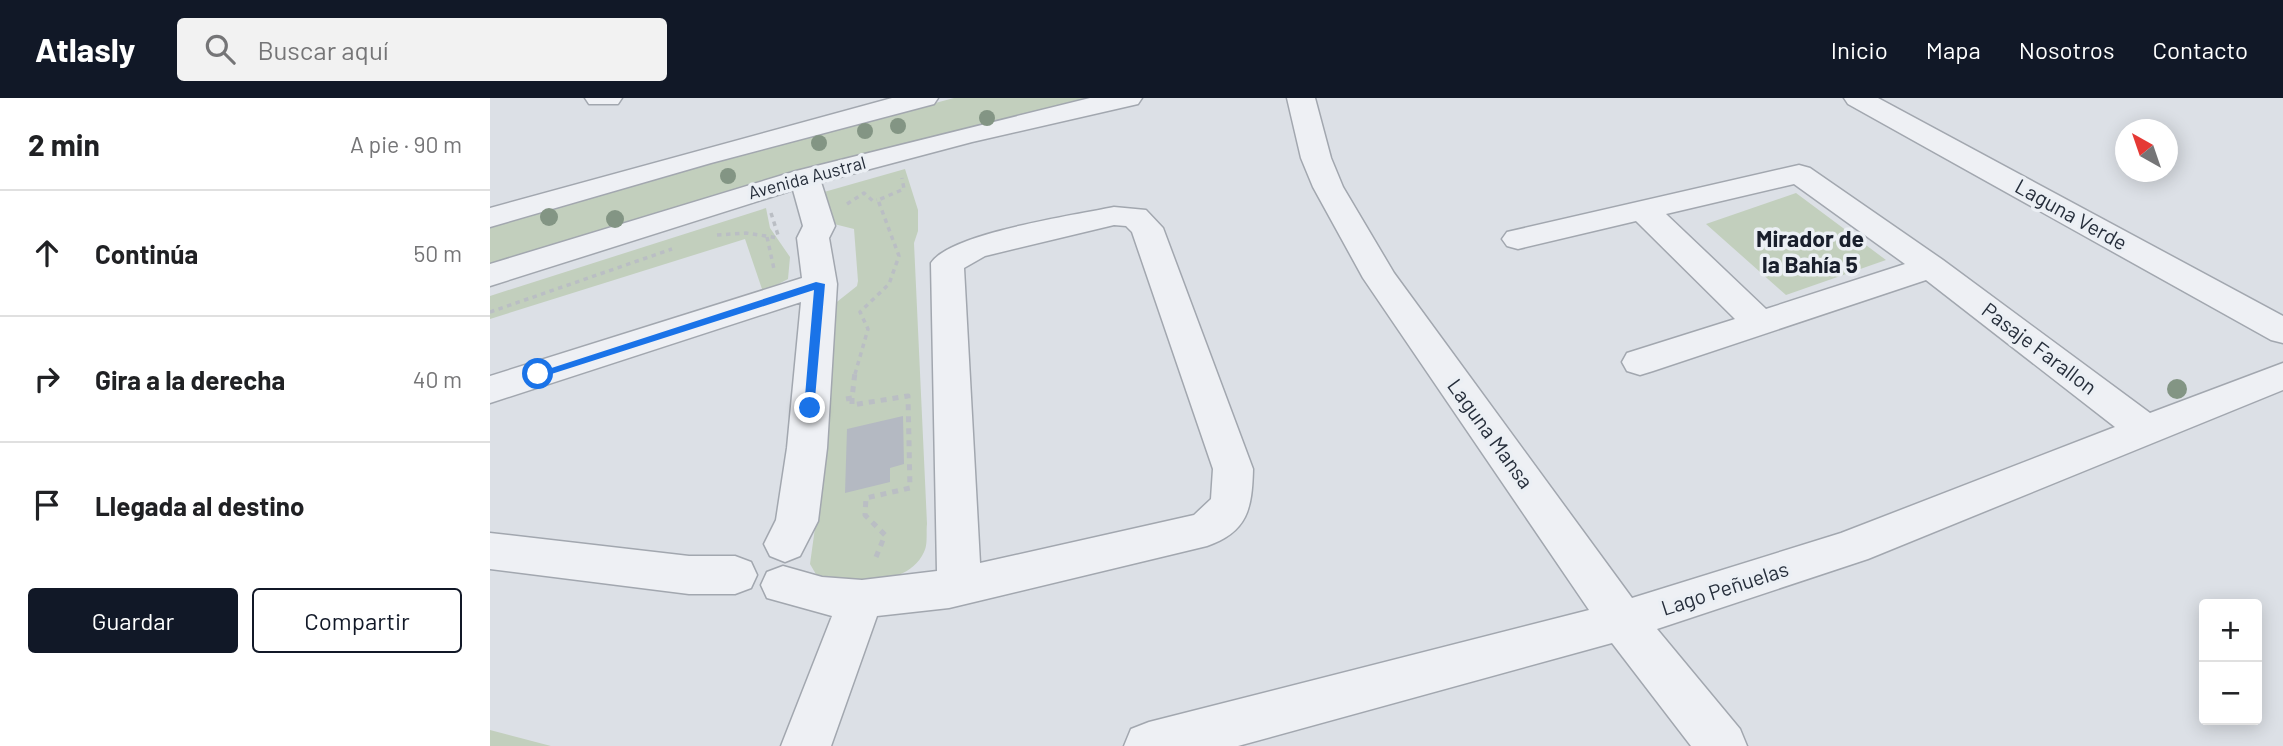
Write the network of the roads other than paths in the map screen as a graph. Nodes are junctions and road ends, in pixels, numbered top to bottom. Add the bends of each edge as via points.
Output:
1 (599, 98) edge
2 (608, 98) edge
3 (924, 98) edge
4 (1128, 98) edge
5 (1301, 98) edge
6 (1858, 98) edge
7 (875, 104) edge
8 (793, 182) junction
9 (1645, 212) junction
10 (490, 218) edge
11 (1518, 239) dead end
12 (1931, 267) junction
13 (490, 275) edge
14 (820, 284) junction
15 (1758, 321) junction
16 (2283, 331) edge
17 (1640, 362) dead end
18 (2283, 376) edge
19 (490, 390) edge
20 (2147, 431) junction
21 (490, 551) edge
22 (784, 564) junction
23 (959, 586) junction
24 (862, 599) junction
25 (1623, 622) junction
26 (806, 746) edge
27 (1149, 746) edge
28 (1722, 746) edge

1 - 2 street
3 - 7 street
4 - 8 street, Avenida Austral
5 - 25 street, Laguna Mansa via 1328,187 1380,278
6 - 16 street, Laguna Verde
7 - 10 street
8 - 13 street, Avenida Austral
8 - 14 street via 796,234 813,238
9 - 11 street, Pasaje Farallon
9 - 12 street, Pasaje Farallon via 1800,174
9 - 15 street
12 - 15 street
12 - 20 street, Pasaje Farallon
14 - 19 street
14 - 22 street via 797,521
15 - 17 street
18 - 20 street, Lago Peñuelas
20 - 25 street, Lago Peñuelas via 1904,528
21 - 22 street via 689,575 735,575 754,551 770,545
22 - 24 street via 821,596
23 - 23 street via 947,263 974,248 1114,216 1135,217 1147,228 1233,469 1230,506 1207,529
23 - 24 street
24 - 26 street
25 - 27 street, Lago Peñuelas
25 - 28 street, Laguna Mansa

